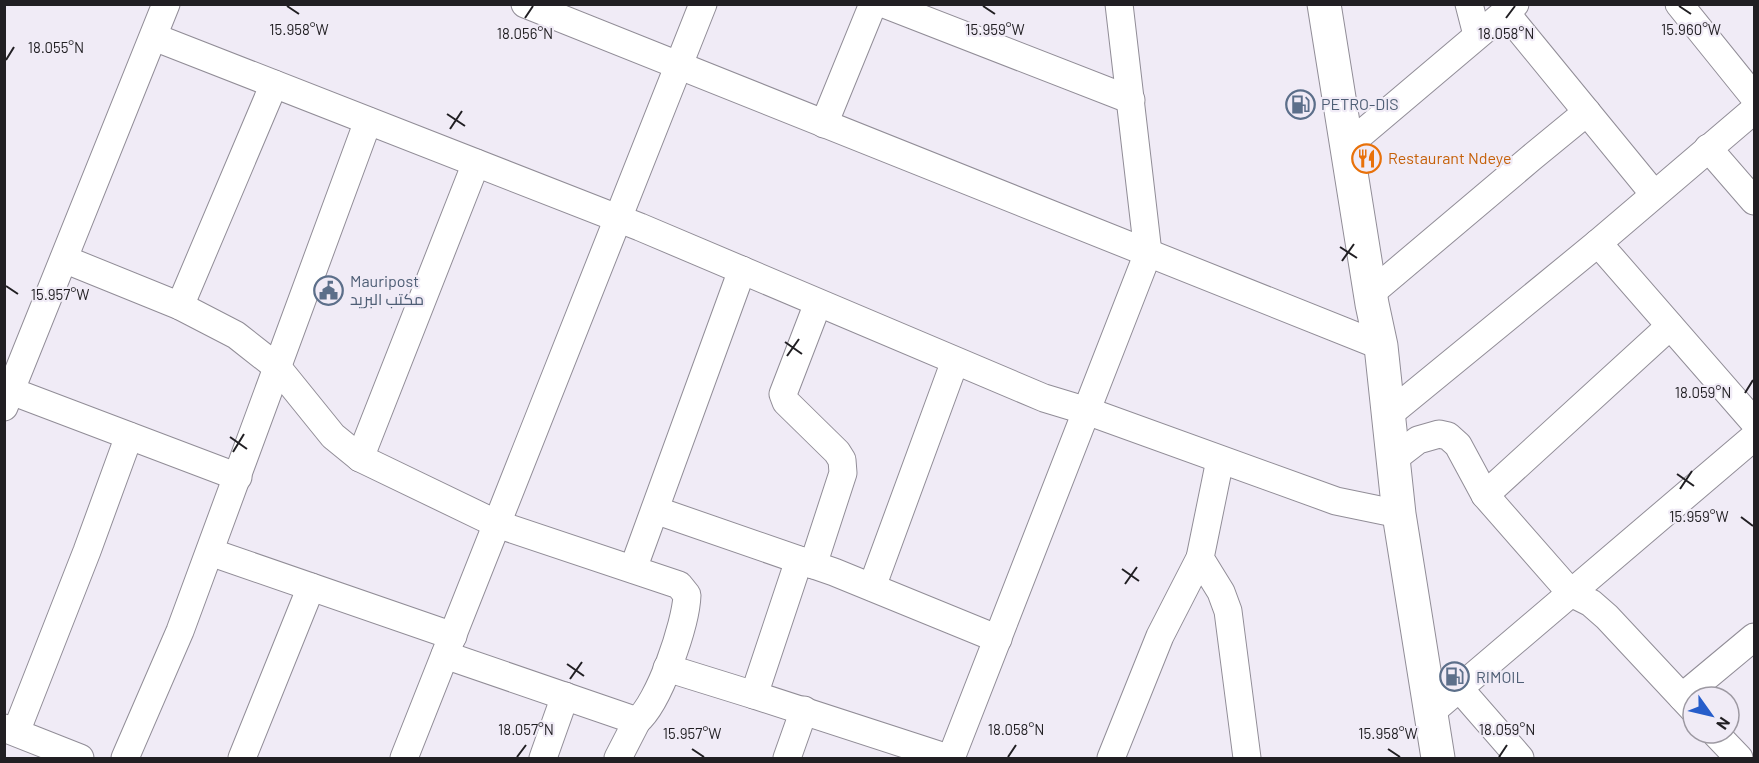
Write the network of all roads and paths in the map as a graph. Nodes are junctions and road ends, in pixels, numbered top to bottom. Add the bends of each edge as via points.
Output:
1 (166, 4) edge
2 (525, 4) edge
3 (703, 4) edge
4 (873, 4) edge
5 (884, 4) edge
6 (1119, 4) edge
7 (1324, 4) edge
8 (1469, 4) edge
9 (1510, 8) edge
10 (1691, 9) edge
11 (1477, 35) junction
12 (153, 37) junction
13 (678, 66) junction
14 (274, 84) junction
15 (1755, 97) edge
16 (1131, 100) junction
17 (1755, 110) edge
18 (1587, 112) junction
19 (368, 121) junction
20 (824, 124) junction
21 (1347, 146) junction
22 (1708, 148) junction
23 (476, 163) junction
24 (1654, 194) junction
25 (1755, 201) edge
26 (618, 218) junction
27 (1598, 243) junction
28 (1148, 253) junction
29 (64, 259) junction
30 (742, 270) junction
31 (1370, 294) junction
32 (818, 303) junction
33 (180, 306) junction
34 (1670, 326) junction
35 (1381, 346) junction
36 (14, 356) edge
37 (955, 361) junction
38 (278, 368) junction
39 (8, 399) edge
40 (1087, 411) junction
41 (1388, 415) junction
42 (1755, 422) edge
43 (129, 436) junction
44 (1755, 437) edge
45 (360, 458) junction
46 (1220, 460) junction
47 (1392, 460) junction
48 (238, 477) junction
49 (1485, 495) junction
50 (654, 510) junction
51 (1399, 514) junction
52 (497, 524) junction
53 (210, 552) junction
54 (1200, 558) junction
55 (806, 562) junction
56 (633, 569) junction
57 (311, 587) junction
58 (872, 587) junction
59 (1571, 593) junction
60 (1755, 637) edge
61 (998, 639) junction
62 (449, 646) junction
63 (667, 668) junction
64 (1706, 685) edge
65 (1459, 688) junction
66 (754, 695) junction
67 (565, 696) junction
68 (1681, 697) edge
69 (804, 710) junction
70 (1430, 713) junction
71 (638, 721) junction
72 (10, 730) edge
73 (1726, 745) edge
74 (954, 757) edge
75 (80, 759) edge
76 (125, 759) edge
77 (242, 759) edge
78 (404, 759) edge
79 (543, 759) edge
80 (618, 759) edge
81 (787, 759) edge
82 (1111, 759) edge
83 (1247, 759) edge
84 (1438, 759) edge
85 (1520, 759) edge
86 (1739, 759) edge

1 - 12 street
2 - 13 street
3 - 13 street
4 - 20 street
5 - 16 street
6 - 16 street
7 - 21 street
8 - 11 street
9 - 11 street
9 - 18 street
10 - 15 street
11 - 21 street
12 - 14 street
12 - 29 street
13 - 20 street
13 - 26 street
14 - 19 street
14 - 33 street
16 - 28 street
17 - 22 street
18 - 24 street
18 - 31 street
19 - 23 street
19 - 38 street
20 - 28 street
21 - 31 street
22 - 24 street
22 - 25 street
23 - 26 street
23 - 45 street
24 - 27 street
26 - 30 street
26 - 52 street
27 - 34 street
27 - 41 street
28 - 35 street
28 - 40 street
29 - 33 street
29 - 36 street
30 - 32 street
30 - 50 street
31 - 35 street
32 - 37 street
32 - 55 street via 783,394 786,402 837,452 843,473
33 - 38 street via 236,335
34 - 42 street
34 - 49 street
35 - 41 street
36 - 39 street
37 - 40 street via 1044,398
37 - 58 street
38 - 45 street via 333,436
38 - 48 street
39 - 43 street
40 - 46 street
40 - 61 street
41 - 47 street
43 - 48 street
43 - 72 street via 87,551
44 - 59 street
45 - 52 street
46 - 51 street via 1336,501
46 - 54 street
47 - 49 street via 1418,440 1439,434 1448,436 1458,445
47 - 51 street
48 - 53 street
49 - 59 street
50 - 55 street
50 - 56 street
51 - 70 street
52 - 56 street
52 - 62 street
53 - 57 street
53 - 76 street
54 - 82 street via 1160,636
54 - 83 street via 1228,611
55 - 58 street
55 - 66 street
56 - 63 street via 679,585 687,595 687,612
57 - 62 street
57 - 77 street
58 - 61 street
59 - 65 street
59 - 68 street via 1607,617
60 - 64 street
61 - 74 street
62 - 67 street
62 - 78 street
63 - 66 street
63 - 71 street via 651,706
65 - 70 street
65 - 85 street
66 - 69 street
67 - 71 street
67 - 79 street
69 - 74 street
69 - 81 street
70 - 84 street
71 - 80 street
72 - 75 street
73 - 86 street

